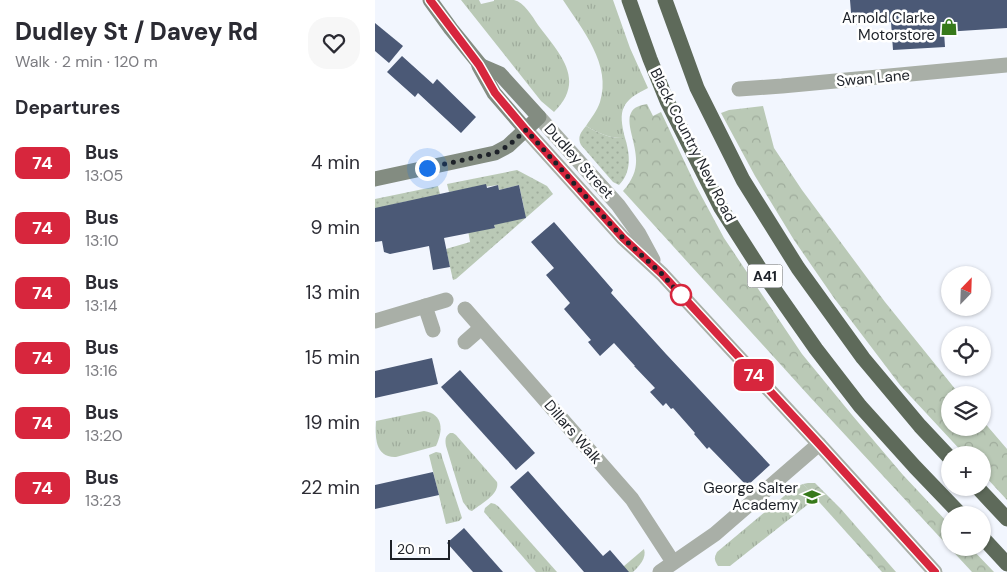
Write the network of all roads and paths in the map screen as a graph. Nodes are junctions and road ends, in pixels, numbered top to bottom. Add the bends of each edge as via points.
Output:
1 (431, 0) edge
2 (440, 0) edge
3 (629, 0) edge
4 (665, 0) edge
5 (451, 29) junction
6 (479, 65) junction
7 (1007, 66) edge
8 (739, 89) dead end
9 (539, 117) junction
10 (526, 130) junction
11 (375, 179) edge
12 (662, 274) junction
13 (447, 300) dead end
14 (425, 306) junction
15 (465, 309) dead end
16 (375, 321) edge
17 (481, 328) junction
18 (433, 330) dead end
19 (465, 342) dead end
20 (819, 444) junction
21 (941, 448) edge
22 (986, 496) edge
23 (952, 506) edge
24 (1007, 518) edge
25 (991, 547) edge
26 (673, 562) junction
27 (1007, 564) edge
28 (660, 572) edge
29 (935, 572) edge

1 - 5 main road, Dudley Street
2 - 5 main road, Dudley Street
3 - 23 highway, Black Country New Road / A41 via 667,101 721,208 760,270 860,406
4 - 21 highway, Black Country New Road / A41 via 697,88 743,180 798,268 863,358
5 - 6 main road, Dudley Street
6 - 9 main road, Dudley Street via 500,74
6 - 10 main road, Dudley Street via 495,93
7 - 8 street, Swan Lane
9 - 10 main road
9 - 12 street, Dudley Street via 618,205
10 - 11 main road via 495,153
10 - 12 street, Dudley Street via 623,238
12 - 20 street, Dudley Street
13 - 14 street
14 - 16 street
14 - 18 street
15 - 17 street, Dillars Walk
17 - 19 street
17 - 26 street, Dillars Walk via 632,499
20 - 26 street via 715,534
20 - 29 street, Dudley Street
22 - 24 highway
25 - 27 highway
26 - 28 street

